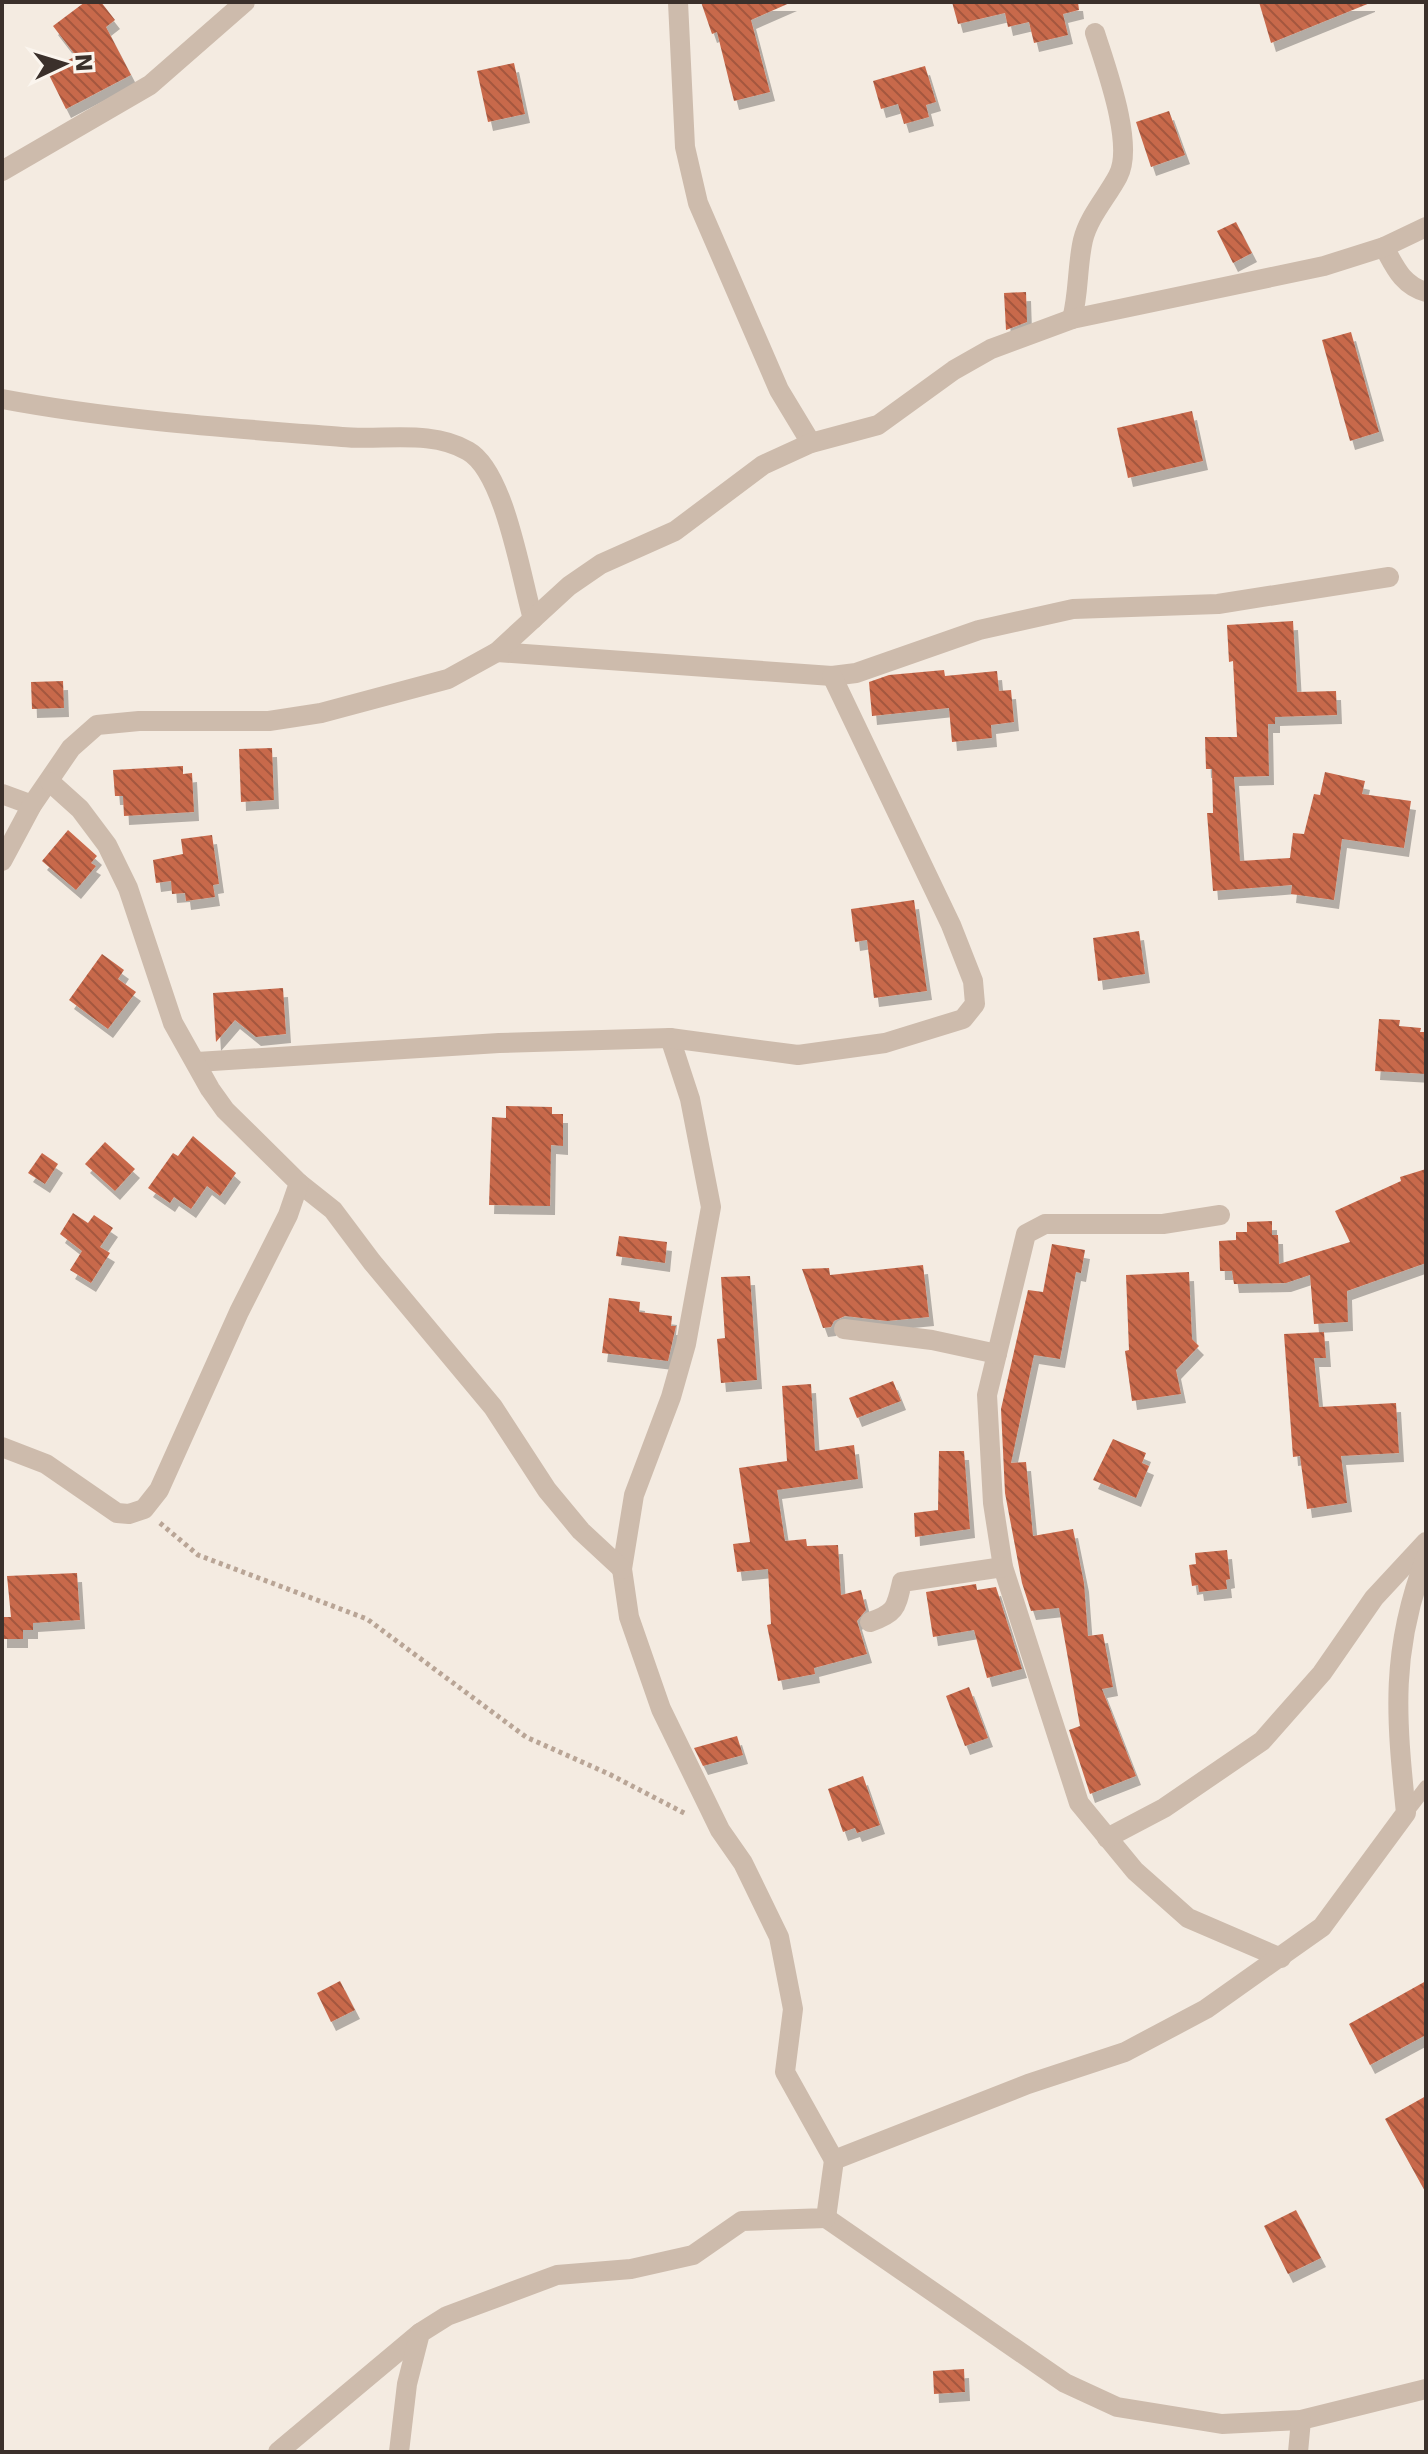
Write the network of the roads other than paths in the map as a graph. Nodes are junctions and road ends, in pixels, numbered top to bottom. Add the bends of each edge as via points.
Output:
1 (245, 2) edge
2 (678, 2) edge
3 (1095, 33) dead end
4 (2, 171) edge
5 (1426, 227) edge
6 (1384, 247) junction
7 (1426, 292) edge
8 (1072, 319) junction
9 (2, 399) edge
10 (811, 443) junction
11 (1389, 577) dead end
12 (533, 619) junction
13 (497, 652) junction
14 (832, 676) junction
15 (50, 782) junction
16 (2, 794) edge
17 (32, 805) junction
18 (2, 861) edge
19 (670, 1038) junction
20 (197, 1062) junction
21 (299, 1183) junction
22 (1220, 1215) dead end
23 (844, 1329) dead end
24 (997, 1354) junction
25 (2, 1447) edge
26 (1426, 1542) edge
27 (1426, 1557) edge
28 (1003, 1567) junction
29 (622, 1569) junction
30 (870, 1622) dead end
31 (1426, 1787) edge
32 (1406, 1813) junction
33 (1107, 1838) junction
34 (1281, 1958) junction
35 (834, 2160) junction
36 (826, 2218) junction
37 (420, 2333) junction
38 (1426, 2389) edge
39 (1301, 2420) junction
40 (278, 2452) edge
41 (399, 2452) edge
42 (1298, 2452) edge

1 - 4 street via 150,85
2 - 10 street via 685,147 698,203 779,390
3 - 8 street via 1114,96 1122,166 1083,238
5 - 6 street
6 - 7 street via 1400,277
6 - 8 street via 1240,286
8 - 10 street via 991,349 878,425
9 - 12 street via 244,429 366,439 429,438 469,451 490,474
10 - 12 street via 763,465 675,531 601,564
11 - 14 street via 1218,604 1073,609 979,630 856,673
12 - 13 street
13 - 14 street
13 - 15 street via 448,679 321,713 269,721 97,725 71,748
14 - 19 street via 951,925 973,981 975,1004 963,1019 885,1043 798,1055
15 - 17 street
15 - 20 street via 80,809 107,845 128,888 173,1023
16 - 17 street
17 - 18 street
19 - 20 street
19 - 29 street via 690,1099 711,1207 686,1344 634,1495
20 - 21 street via 225,1110
21 - 25 street via 171,1466 144,1509 117,1513 46,1464
21 - 29 street via 333,1210 493,1407 547,1490
22 - 24 street via 1163,1224 1035,1226 1026,1234
23 - 24 street
24 - 28 street via 987,1395 993,1503
26 - 33 street via 1374,1598 1322,1673 1262,1741 1164,1808
27 - 32 street via 1405,1621 1396,1675
28 - 30 street via 912,1577 902,1582 890,1615
28 - 33 street via 1079,1803
29 - 35 street via 629,1617 661,1709 779,1937 793,2009 785,2072
31 - 32 lane
32 - 34 street via 1322,1927
33 - 34 street via 1188,1918
34 - 35 street via 1206,2009 1125,2052
35 - 36 street
36 - 37 street via 742,2221 693,2255 631,2269 557,2275 447,2316
36 - 39 street via 1065,2383 1117,2407 1222,2424
37 - 40 street
37 - 41 street
38 - 39 street
39 - 42 street

